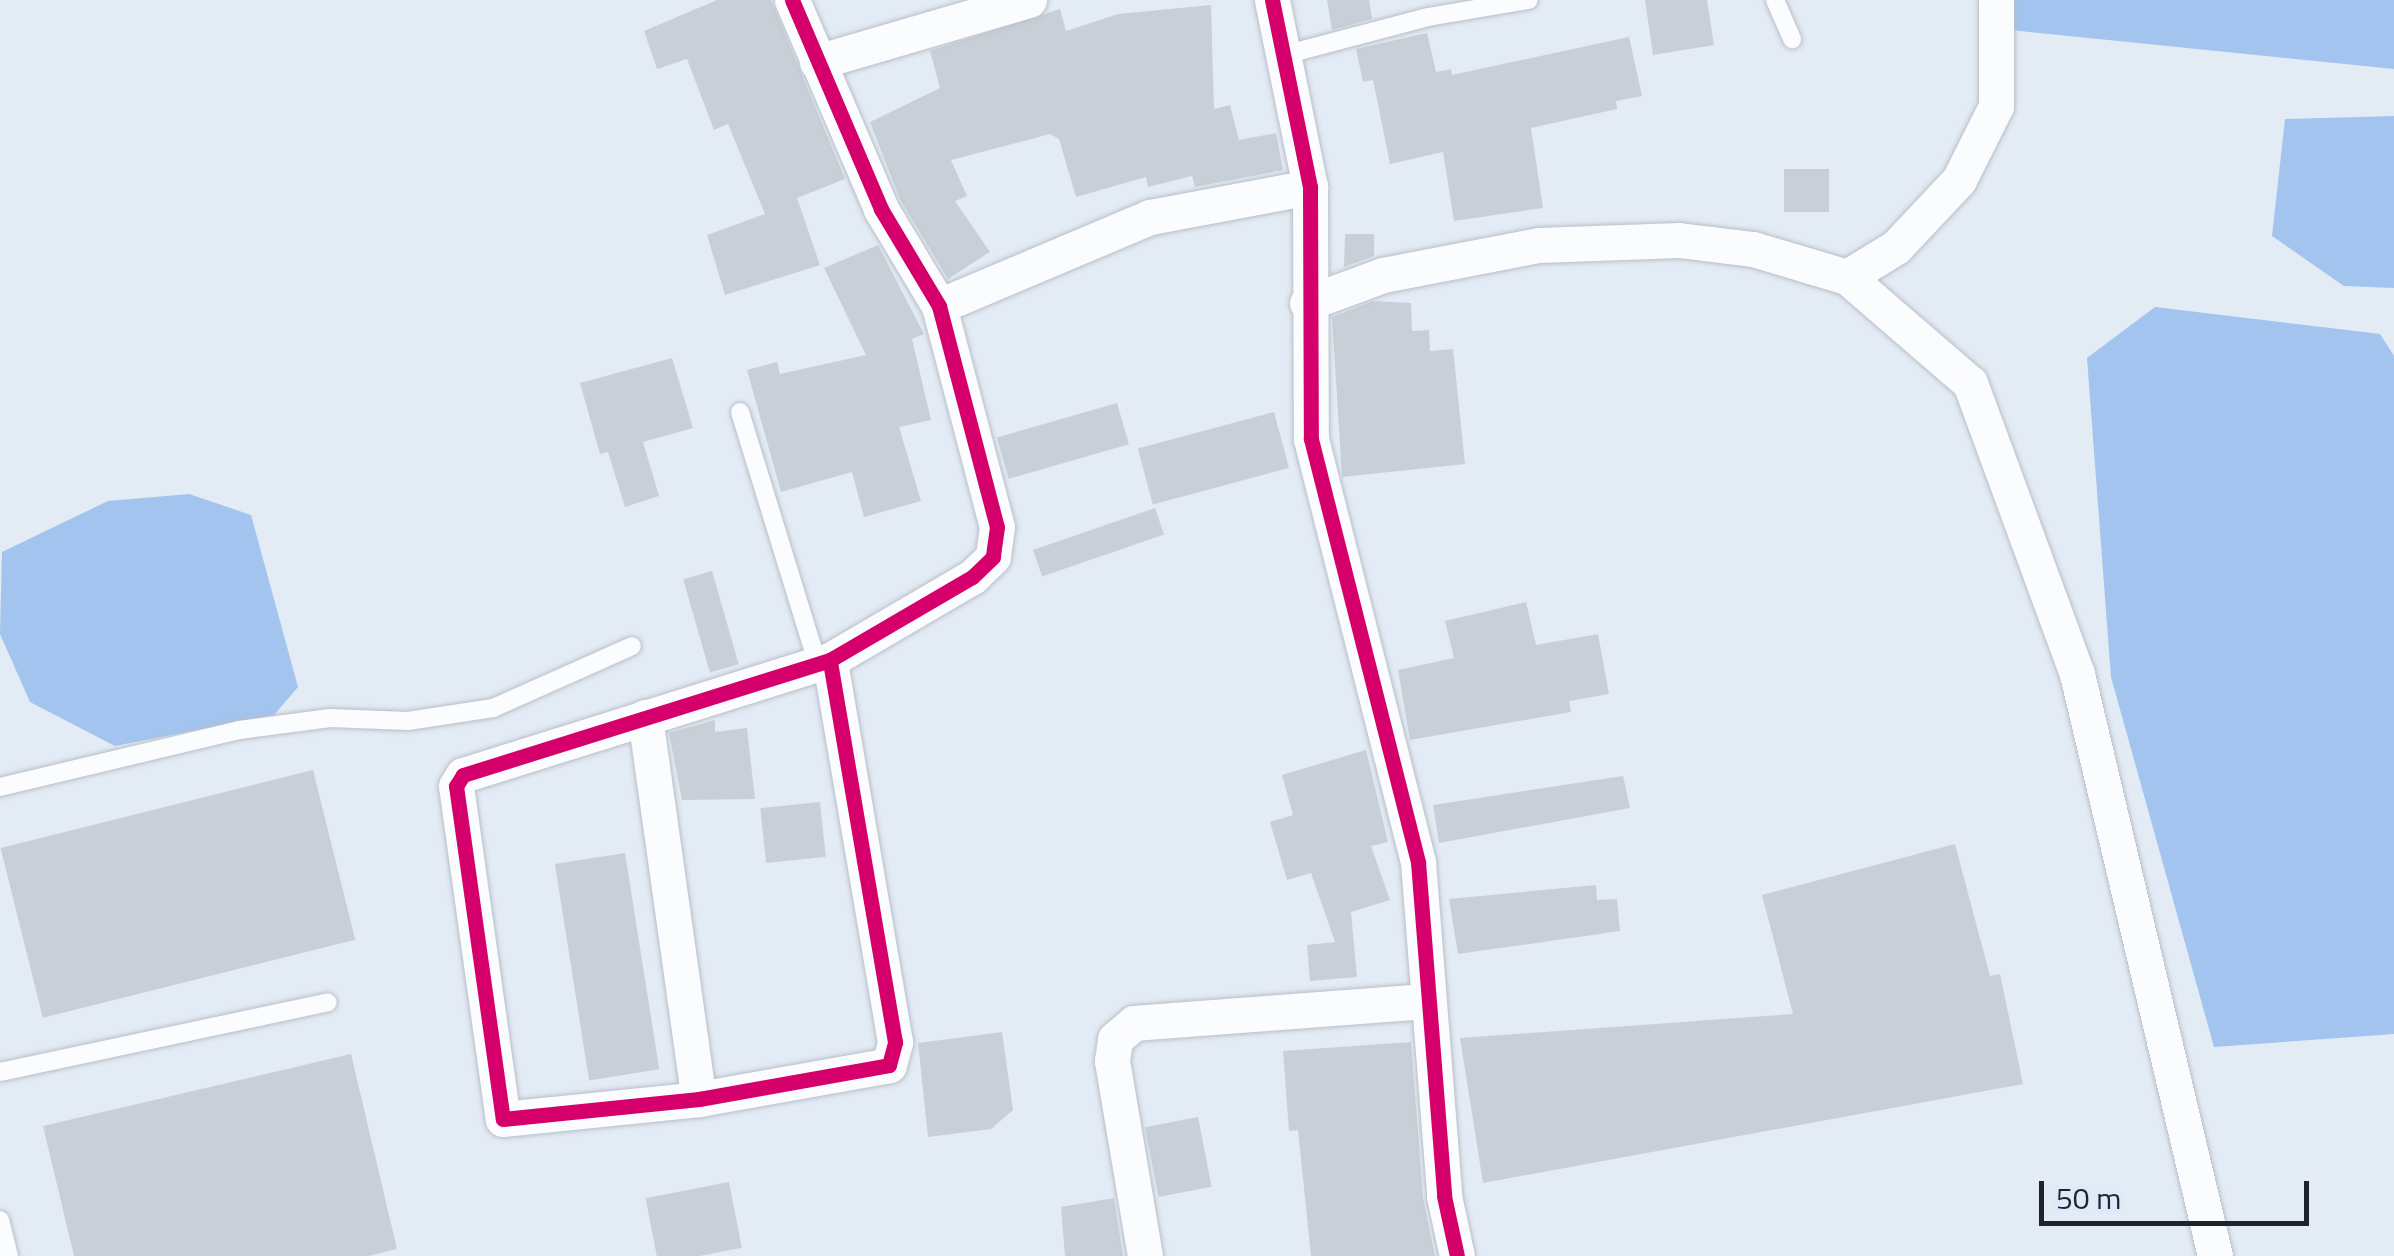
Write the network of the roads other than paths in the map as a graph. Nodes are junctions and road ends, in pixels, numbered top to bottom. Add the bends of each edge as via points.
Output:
1 (792, 0) edge
2 (1029, 0) edge
3 (1272, 0) edge
4 (1529, 0) edge
5 (1775, 0) edge
6 (1996, 0) edge
7 (1426, 8) edge
8 (1792, 38) dead end
9 (1284, 54) junction
10 (817, 62) junction
11 (1310, 187) junction
12 (1847, 277) junction
13 (1307, 303) junction
14 (939, 306) junction
15 (740, 412) dead end
16 (632, 646) dead end
17 (824, 662) junction
18 (645, 716) junction
19 (0, 788) edge
20 (1428, 1001) junction
21 (328, 1002) dead end
22 (0, 1072) edge
23 (699, 1099) junction
24 (0, 1220) edge
25 (8, 1256) edge
26 (1145, 1256) edge
27 (1457, 1256) edge
28 (2215, 1256) edge

1 - 10 street
2 - 10 street
3 - 9 street
4 - 7 lane
5 - 8 lane
6 - 12 street via 1996,106 1959,180 1896,247
7 - 9 lane
9 - 11 street
10 - 14 street via 881,209
11 - 13 street
11 - 14 street via 1150,217
12 - 13 street via 1753,249 1680,240 1538,245 1383,276
12 - 28 street via 1970,383 2077,674
13 - 20 street via 1312,438 1418,862
14 - 17 street via 997,527 993,557 972,577
15 - 17 lane
16 - 19 lane via 493,708 408,721 330,718 239,730
17 - 18 street
17 - 23 street via 895,1042 890,1065
18 - 23 street
18 - 23 street via 474,768 456,786 498,1108 503,1119 524,1121
20 - 26 street via 1134,1023 1116,1038 1112,1061
20 - 27 street via 1444,1196
21 - 22 lane
24 - 25 lane

